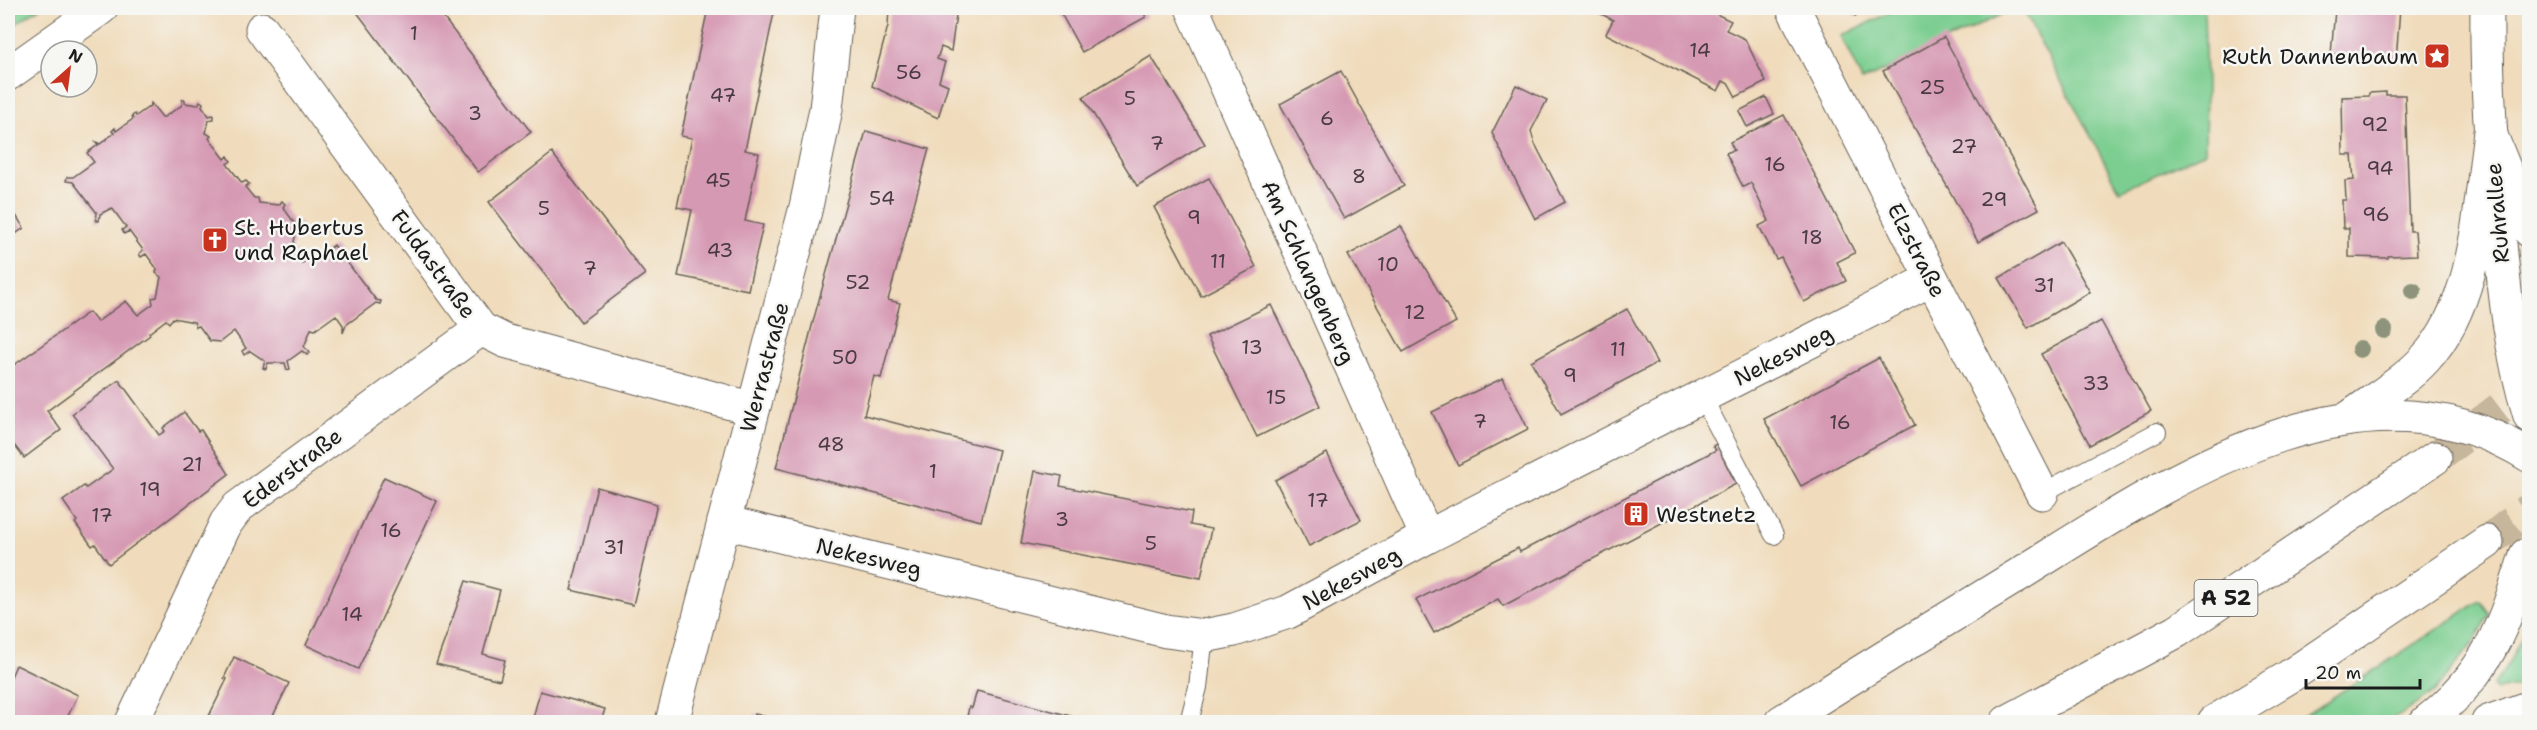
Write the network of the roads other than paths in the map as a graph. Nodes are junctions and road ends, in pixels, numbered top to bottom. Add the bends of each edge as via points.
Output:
1 (101, 8) edge
2 (837, 8) edge
3 (1192, 8) edge
4 (1793, 8) edge
5 (2487, 8) edge
6 (262, 28) dead end
7 (8, 74) edge
8 (2490, 133) junction
9 (2529, 231) edge
10 (1932, 279) junction
11 (481, 329) junction
12 (1702, 396) junction
13 (753, 408) junction
14 (2529, 416) edge
15 (2349, 418) junction
16 (2157, 432) dead end
17 (2529, 456) edge
18 (2435, 458) tunnel mouth
19 (2042, 493) joint
20 (724, 522) junction
21 (1774, 535) dead end
22 (1427, 537) junction
23 (2487, 542) tunnel mouth
24 (2528, 550) edge
25 (1204, 636) junction
26 (2529, 707) edge
27 (132, 723) edge
28 (672, 723) edge
29 (1189, 723) edge
30 (1781, 723) edge
31 (2007, 723) edge
32 (2214, 723) edge
33 (2426, 723) edge
34 (2488, 723) edge

1 - 7 main road
2 - 13 main road, Werrastraße via 825,109 806,207
3 - 22 main road, Am Schlangenberg
4 - 10 main road, Elzstraße
5 - 8 main road, Ruhrallee
6 - 11 main road, Fuldastraße
8 - 9 main road
8 - 14 main road, Ruhrallee via 2509,329
8 - 15 main road via 2461,302 2423,360
10 - 12 main road, Nekesweg
10 - 19 main road, Elzstraße
11 - 13 main road, Fuldastraße via 505,341
11 - 27 main road, Ederstraße via 238,507 226,523
12 - 21 lane
12 - 22 main road, Nekesweg
13 - 20 main road, Werrastraße
15 - 17 main road via 2379,416 2437,421 2487,435
15 - 30 main road via 2260,443 2156,491
16 - 19 lane
18 - 31 main road, A 52 via 2177,631
20 - 25 main road, Nekesweg via 1166,631
20 - 28 main road, Werrastraße
22 - 25 main road, Nekesweg via 1288,612
23 - 32 main road via 2297,672
24 - 33 main road via 2508,613 2483,664 2451,702
25 - 29 lane
26 - 34 main road

